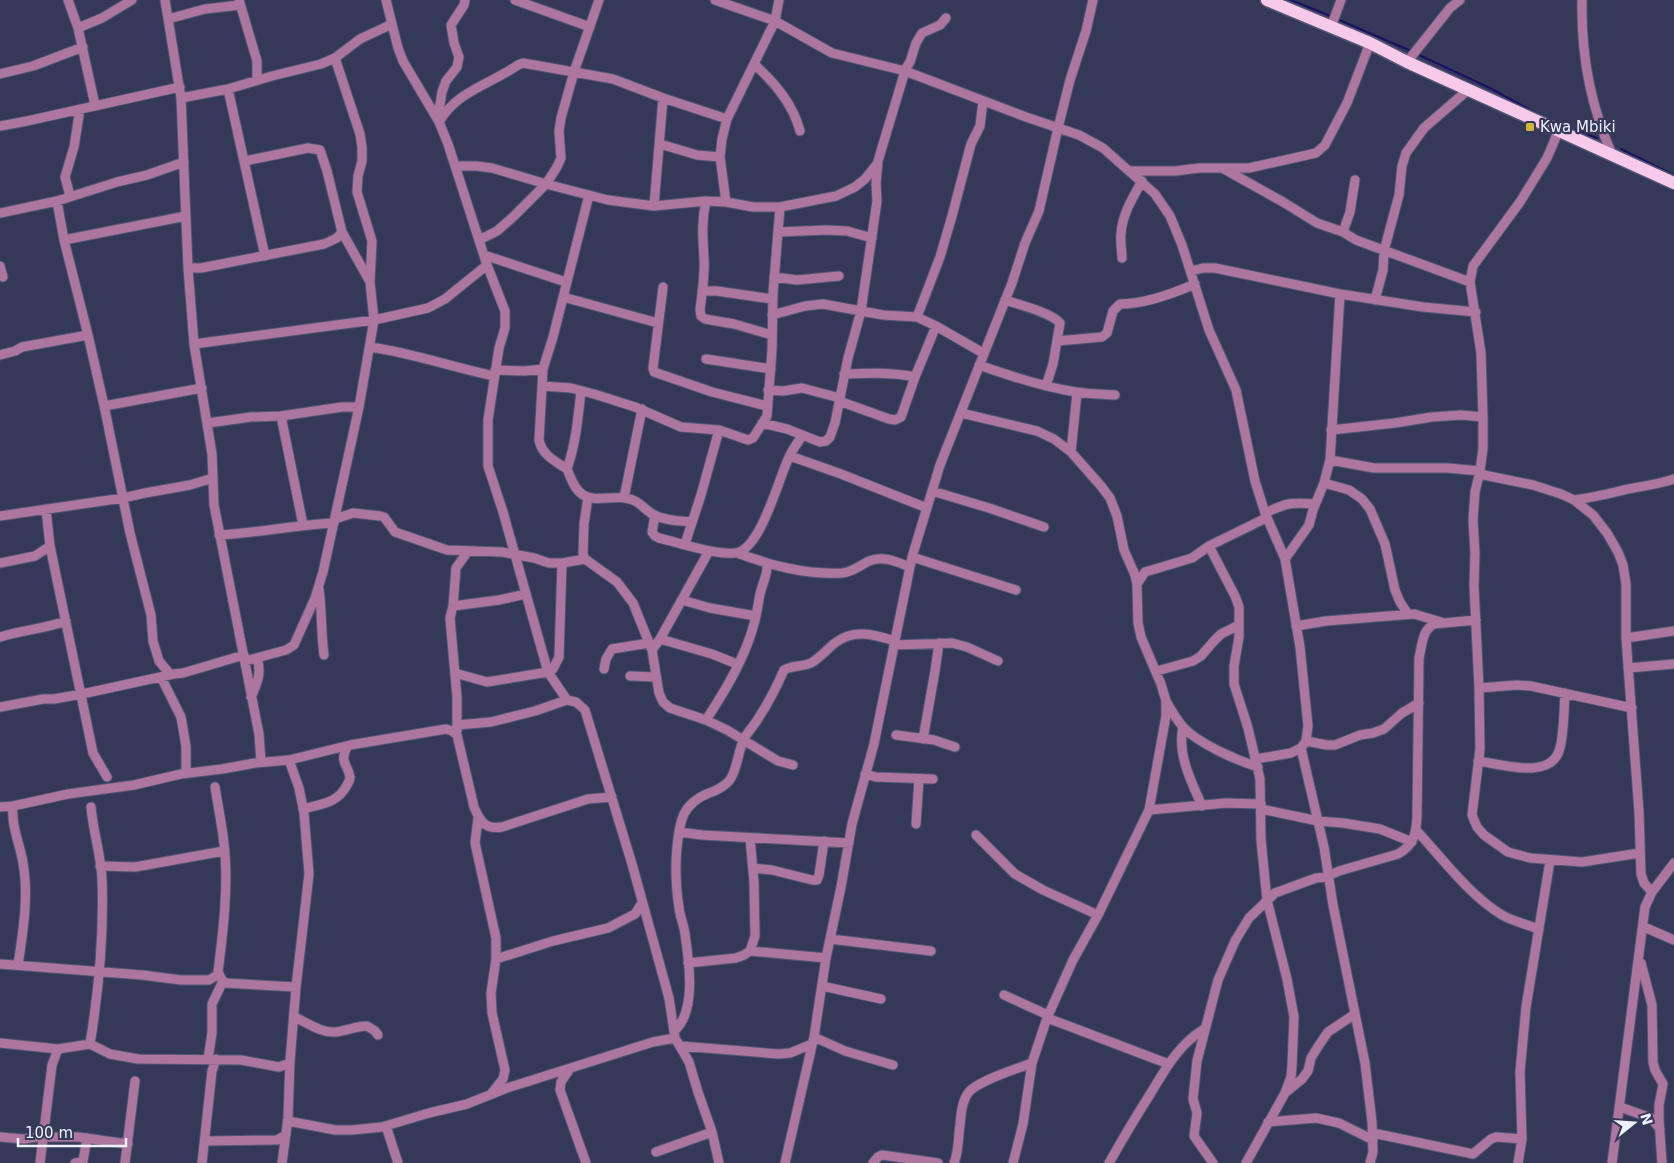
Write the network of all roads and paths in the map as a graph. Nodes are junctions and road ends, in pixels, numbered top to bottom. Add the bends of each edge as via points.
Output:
1 (68, 0) edge
2 (132, 0) edge
3 (165, 0) edge
4 (386, 0) edge
5 (465, 0) edge
6 (515, 0) edge
7 (599, 0) edge
8 (715, 0) edge
9 (779, 0) edge
10 (1094, 0) edge
11 (1267, 0) edge
12 (1341, 0) edge
13 (1460, 0) edge
14 (1582, 0) edge
15 (239, 2) edge
16 (946, 18) dead end
17 (168, 19) junction
18 (775, 21) junction
19 (392, 24) junction
20 (590, 27) junction
21 (1331, 27) junction
22 (78, 28) junction
23 (1370, 42) junction
24 (83, 47) junction
25 (335, 58) junction
26 (1407, 62) junction
27 (754, 64) junction
28 (258, 67) junction
29 (904, 71) junction
30 (574, 72) junction
31 (0, 74) edge
32 (272, 76) junction
33 (257, 80) junction
34 (180, 86) junction
35 (228, 89) junction
36 (1469, 89) junction
37 (181, 98) junction
38 (663, 98) junction
39 (984, 101) junction
40 (96, 105) junction
41 (80, 109) junction
42 (727, 119) junction
43 (440, 120) junction
44 (0, 126) edge
45 (1058, 128) junction
46 (1559, 130) junction
47 (800, 131) dead end
48 (660, 144) junction
49 (1612, 154) junction
50 (720, 157) junction
51 (245, 161) junction
52 (878, 161) junction
53 (184, 162) junction
54 (455, 166) junction
55 (1223, 168) junction
56 (1130, 171) junction
57 (1355, 180) dead end
58 (1142, 181) junction
59 (1674, 183) edge
60 (546, 184) junction
61 (589, 195) junction
62 (70, 196) junction
63 (57, 201) junction
64 (706, 201) junction
65 (726, 202) junction
66 (654, 206) junction
67 (780, 207) junction
68 (0, 214) edge
69 (186, 216) junction
70 (342, 232) junction
71 (778, 232) junction
72 (1344, 232) junction
73 (872, 238) junction
74 (64, 240) junction
75 (479, 240) junction
76 (1384, 251) junction
77 (484, 255) junction
78 (264, 256) junction
79 (1122, 258) dead end
80 (487, 265) junction
81 (0, 266) edge
82 (188, 268) junction
83 (1191, 272) junction
84 (839, 276) dead end
85 (3, 277) dead end
86 (774, 277) junction
87 (370, 282) junction
88 (566, 282) junction
89 (1470, 282) junction
90 (1195, 284) junction
91 (663, 287) dead end
92 (702, 291) junction
93 (1340, 294) junction
94 (563, 297) junction
95 (772, 299) junction
96 (1005, 300) junction
97 (1375, 300) junction
98 (861, 311) junction
99 (1476, 312) junction
100 (772, 315) junction
101 (917, 317) junction
102 (374, 320) junction
103 (658, 323) junction
104 (936, 326) junction
105 (88, 335) junction
106 (772, 335) junction
107 (1057, 341) junction
108 (194, 344) junction
109 (370, 347) junction
110 (983, 353) junction
111 (0, 355) edge
112 (706, 359) dead end
113 (979, 365) junction
114 (543, 368) junction
115 (771, 369) junction
116 (494, 373) junction
117 (844, 374) junction
118 (914, 377) junction
119 (542, 386) junction
120 (1046, 386) junction
121 (202, 388) junction
122 (768, 390) junction
123 (581, 391) junction
124 (1078, 392) junction
125 (1114, 396) dead end
126 (839, 399) junction
127 (104, 406) junction
128 (767, 406) junction
129 (359, 407) junction
130 (642, 410) junction
131 (961, 413) junction
132 (282, 416) junction
133 (1483, 417) junction
134 (208, 423) junction
135 (762, 423) junction
136 (718, 430) junction
137 (1331, 430) junction
138 (802, 436) junction
139 (1071, 452) junction
140 (790, 456) junction
141 (1330, 460) junction
142 (567, 469) junction
143 (1479, 473) junction
144 (213, 478) junction
145 (1674, 479) edge
146 (1324, 483) junction
147 (932, 491) junction
148 (588, 497) junction
149 (123, 498) junction
150 (624, 498) junction
151 (1574, 500) junction
152 (1315, 504) junction
153 (927, 508) junction
154 (46, 509) junction
155 (654, 515) junction
156 (0, 516) edge
157 (1265, 516) junction
158 (334, 521) junction
159 (692, 522) junction
160 (303, 525) junction
161 (1044, 527) dead end
162 (219, 535) junction
163 (684, 544) junction
164 (50, 546) junction
165 (1209, 546) junction
166 (468, 551) junction
167 (709, 551) junction
168 (515, 554) junction
169 (737, 554) junction
170 (912, 557) junction
171 (1284, 558) junction
172 (585, 559) junction
173 (0, 563) edge
174 (562, 563) junction
175 (767, 564) junction
176 (910, 567) junction
177 (1137, 584) junction
178 (319, 586) junction
179 (1016, 590) dead end
180 (526, 594) junction
181 (682, 600) junction
182 (452, 606) junction
183 (1408, 614) junction
184 (756, 616) junction
185 (1476, 620) junction
186 (66, 621) junction
187 (1441, 622) junction
188 (1239, 626) junction
189 (1296, 626) junction
190 (1674, 631) edge
191 (0, 637) edge
192 (1626, 638) junction
193 (660, 639) junction
194 (895, 643) junction
195 (939, 643) junction
196 (651, 647) junction
197 (324, 655) dead end
198 (244, 658) junction
199 (257, 658) junction
200 (159, 661) junction
201 (998, 661) dead end
202 (738, 664) junction
203 (1674, 664) edge
204 (1628, 668) junction
205 (604, 670) dead end
206 (1157, 671) junction
207 (548, 672) junction
208 (455, 673) junction
209 (162, 676) junction
210 (630, 676) dead end
211 (656, 677) junction
212 (1479, 688) junction
213 (1565, 693) junction
214 (82, 694) junction
215 (251, 697) junction
216 (567, 700) junction
217 (1166, 701) junction
218 (1419, 703) junction
219 (0, 707) edge
220 (1632, 708) junction
221 (706, 720) junction
222 (1183, 727) junction
223 (457, 730) junction
224 (896, 735) dead end
225 (923, 739) junction
226 (744, 740) junction
227 (1303, 744) junction
228 (350, 745) junction
229 (956, 746) dead end
230 (289, 760) junction
231 (1478, 761) junction
232 (261, 762) junction
233 (1257, 763) junction
234 (793, 765) dead end
235 (186, 773) junction
236 (865, 774) junction
237 (107, 777) dead end
238 (919, 779) junction
239 (933, 779) dead end
240 (214, 787) dead end
241 (612, 797) junction
242 (0, 805) edge
243 (13, 806) junction
244 (1202, 806) junction
245 (1261, 806) junction
246 (91, 807) dead end
247 (304, 809) junction
248 (1149, 810) junction
249 (478, 818) junction
250 (1318, 821) junction
251 (916, 824) dead end
252 (1416, 830) junction
253 (679, 832) junction
254 (976, 835) dead end
255 (750, 838) junction
256 (824, 841) junction
257 (1412, 842) junction
258 (849, 843) junction
259 (224, 851) junction
260 (1640, 854) junction
261 (1550, 861) junction
262 (1674, 862) edge
263 (100, 866) junction
264 (753, 868) junction
265 (1329, 877) junction
266 (1652, 892) junction
267 (1267, 900) junction
268 (642, 904) junction
269 (1098, 915) junction
270 (1644, 927) junction
271 (1538, 929) junction
272 (830, 939) junction
273 (1674, 940) edge
274 (750, 951) junction
275 (931, 951) dead end
276 (826, 958) junction
277 (1639, 958) junction
278 (496, 959) junction
279 (688, 963) junction
280 (0, 964) edge
281 (18, 965) junction
282 (100, 972) junction
283 (221, 977) junction
284 (822, 986) junction
285 (296, 987) junction
286 (1004, 995) dead end
287 (881, 999) dead end
288 (1355, 1014) junction
289 (294, 1017) junction
290 (1048, 1017) junction
291 (1204, 1029) junction
292 (378, 1035) dead end
293 (677, 1038) junction
294 (813, 1040) junction
295 (0, 1043) edge
296 (90, 1044) junction
297 (58, 1049) junction
298 (212, 1059) junction
299 (290, 1063) junction
300 (1032, 1063) junction
301 (1168, 1064) junction
302 (894, 1065) dead end
303 (569, 1070) junction
304 (136, 1081) dead end
305 (1286, 1093) junction
306 (491, 1095) junction
307 (1620, 1107) junction
308 (288, 1121) junction
309 (1268, 1122) junction
310 (386, 1126) junction
311 (1660, 1129) junction
312 (712, 1132) junction
313 (286, 1135) junction
314 (44, 1136) junction
315 (1373, 1136) junction
316 (0, 1137) edge
317 (87, 1138) junction
318 (1522, 1139) junction
319 (205, 1141) junction
320 (128, 1144) junction
321 (656, 1152) dead end
322 (1520, 1162) edge
323 (1611, 1162) edge
324 (40, 1163) edge
325 (76, 1163) edge
326 (126, 1163) edge
327 (202, 1163) edge
328 (282, 1163) edge
329 (398, 1163) edge
330 (586, 1163) edge
331 (719, 1163) edge
332 (785, 1163) edge
333 (873, 1163) edge
334 (938, 1163) edge
335 (954, 1163) edge
336 (1013, 1163) edge
337 (1109, 1163) edge
338 (1213, 1163) edge
339 (1246, 1163) edge
340 (1370, 1163) edge
341 (1662, 1163) edge

1 - 22 street
2 - 22 street
3 - 17 street
4 - 19 street
5 - 43 street via 451,25 459,58 442,92
6 - 20 street
7 - 20 street
8 - 18 street
9 - 18 street
10 - 45 street
11 - 21 main road
12 - 21 street
13 - 26 street
14 - 49 street via 1584,50 1590,87
15 - 17 street
15 - 28 street
16 - 29 street via 940,25 922,33
17 - 34 street
18 - 27 street
18 - 29 street via 832,53
19 - 25 street via 360,38
19 - 43 street via 402,61
20 - 30 street
21 - 23 main road
22 - 24 street
23 - 26 main road
23 - 55 street via 1347,103 1325,145 1316,152 1268,164
24 - 31 street via 33,66
24 - 40 street
25 - 32 street
25 - 87 street via 360,134 362,161 357,192 372,241
26 - 36 main road
27 - 42 street
27 - 47 street via 776,86 794,112
28 - 32 street
28 - 33 street
29 - 39 street
29 - 52 street
30 - 38 street via 613,79
30 - 43 street via 523,63 457,100
30 - 60 street via 559,131 561,158
32 - 33 street
33 - 35 street
34 - 37 street
34 - 40 street
35 - 37 street
35 - 51 street
36 - 46 main road
36 - 76 street via 1424,128 1406,152
37 - 53 street
38 - 42 street
38 - 48 street
39 - 45 street
39 - 101 street via 980,126 971,144 947,232
40 - 41 street
41 - 44 street
41 - 62 street via 65,176
42 - 50 street
43 - 54 street
45 - 56 street via 1103,148
45 - 96 street via 1039,211
46 - 49 main road
46 - 89 street via 1547,158 1520,202 1473,266
48 - 50 street via 697,155
48 - 66 street
49 - 59 main road
50 - 65 street
51 - 70 street via 308,148 320,150
51 - 78 street
52 - 67 street via 865,179 836,196
52 - 73 street
53 - 62 street
53 - 69 street
54 - 60 street via 492,168
54 - 75 street
55 - 56 street
55 - 72 street via 1317,223
56 - 58 street
57 - 72 street
58 - 79 street via 1122,225
58 - 83 street via 1170,216
60 - 61 street
60 - 75 street via 497,231
61 - 66 street
61 - 88 street
62 - 63 street
63 - 68 street
63 - 74 street
64 - 65 street
64 - 66 street
64 - 92 street
65 - 67 street
67 - 71 street
69 - 74 street
69 - 82 street
70 - 78 street via 324,244
70 - 87 street
71 - 73 street via 847,231
71 - 86 street
72 - 76 street
73 - 98 street
74 - 105 street
75 - 77 street
76 - 89 street
76 - 97 street
77 - 80 street
77 - 88 street
78 - 82 street
80 - 102 street via 437,304
80 - 116 street via 505,311
81 - 85 street
82 - 108 street
83 - 90 street
83 - 93 street via 1215,268
84 - 86 street via 797,280
86 - 95 street
87 - 102 street
88 - 94 street
89 - 99 street
90 - 107 street via 1169,296 1120,304 1102,337
90 - 157 street via 1210,330 1236,390
91 - 103 street
92 - 95 street
92 - 106 street via 700,314 705,319
93 - 97 street
93 - 137 street
94 - 103 street
94 - 114 street
95 - 100 street
96 - 107 street via 1058,321
96 - 110 street
97 - 99 street
98 - 100 street via 816,304
98 - 101 street
98 - 117 street
99 - 133 street
100 - 106 street
101 - 104 street
102 - 108 street
102 - 109 street
103 - 128 street via 654,372
104 - 110 street
104 - 118 street
105 - 111 street via 22,347
105 - 127 street
106 - 115 street
107 - 120 street
108 - 121 street
109 - 116 street via 399,351 466,370
109 - 129 street
110 - 113 street
112 - 115 street
113 - 120 street
113 - 131 street
114 - 116 street
114 - 119 street
115 - 122 street
116 - 168 street via 488,420 488,466
117 - 118 street via 875,372
117 - 126 street
118 - 126 street via 899,419 889,420
119 - 123 street
119 - 142 street via 540,446
120 - 124 street
121 - 127 street
121 - 134 street
122 - 126 street via 802,388
122 - 128 street
123 - 130 street
123 - 142 street via 574,450
124 - 125 street
124 - 139 street
126 - 138 street via 829,439 820,442
127 - 149 street
128 - 135 street via 767,416
129 - 132 street
129 - 158 street
130 - 136 street via 681,427
130 - 150 street
131 - 139 street via 1037,431
131 - 147 street
132 - 134 street via 251,416
132 - 160 street
133 - 137 street via 1432,417
133 - 143 street
134 - 144 street
135 - 136 street via 753,438 748,440
135 - 138 street
136 - 159 street
137 - 141 street
138 - 140 street
139 - 177 street via 1110,498
140 - 153 street
140 - 169 street via 760,528 745,550
141 - 143 street via 1374,468 1448,468
141 - 146 street
142 - 148 street via 572,483
143 - 151 street via 1533,485
143 - 185 street via 1473,520
144 - 149 street
144 - 162 street
145 - 151 street
146 - 152 street
146 - 183 street via 1349,490 1370,509 1385,544 1400,602
147 - 153 street
147 - 161 street
148 - 150 street
148 - 172 street via 582,549
149 - 154 street
149 - 200 street
150 - 155 street via 640,503
151 - 192 street via 1607,533 1623,565
152 - 157 street via 1291,502
152 - 171 street via 1309,525
153 - 170 street
154 - 156 street
154 - 164 street
155 - 159 street
155 - 163 street via 654,536
157 - 165 street
157 - 171 street
158 - 160 street
158 - 166 street via 353,513 380,516 402,535 447,550
158 - 178 street
159 - 163 street
160 - 162 street
162 - 198 street
163 - 167 street
164 - 173 street via 35,556
164 - 186 street
165 - 177 street via 1192,558 1145,572
165 - 188 street via 1235,596 1239,607
166 - 168 street
166 - 182 street via 456,568
167 - 169 street
167 - 181 street
168 - 174 street
168 - 180 street
169 - 175 street
170 - 176 street
170 - 179 street
171 - 189 street
172 - 174 street
172 - 196 street via 617,582 633,603
174 - 207 street via 559,657
175 - 176 street via 844,573 882,558
175 - 184 street
176 - 194 street
177 - 206 street via 1141,637
178 - 197 street
178 - 199 street via 294,645
180 - 182 street
180 - 207 street
181 - 184 street
181 - 193 street
182 - 208 street via 450,618
183 - 187 street
183 - 189 street
184 - 202 street
185 - 187 street
185 - 212 street
186 - 191 street
186 - 214 street
187 - 218 street via 1429,626 1424,635 1419,658
188 - 206 street via 1221,634 1193,661
188 - 233 street via 1234,684
189 - 227 street via 1308,726
190 - 192 street
192 - 204 street
193 - 196 street
193 - 202 street
194 - 195 street
194 - 226 street via 861,633 851,635 834,643 810,663 784,670 771,698
194 - 236 street
195 - 201 street via 968,647
195 - 225 street
196 - 205 street via 612,649
196 - 211 street
198 - 199 street
198 - 209 street
198 - 215 street
199 - 215 street via 260,672
200 - 209 street
200 - 209 street
202 - 221 street
203 - 204 street
204 - 220 street
206 - 217 street
207 - 208 street via 487,682
207 - 216 street
208 - 223 street
209 - 214 street
209 - 235 street via 181,717
210 - 211 street
211 - 221 street via 663,702 670,708
212 - 213 street via 1517,685
212 - 231 street
213 - 220 street
213 - 231 street via 1560,749 1555,760 1545,766 1528,768
214 - 219 street
214 - 237 street via 93,753
215 - 232 street
216 - 223 street
216 - 241 street via 576,702 585,710
217 - 222 street
217 - 248 street
218 - 227 street via 1384,729 1373,733 1335,745
218 - 252 street
220 - 260 street
221 - 226 street
222 - 233 street via 1238,761
222 - 244 street via 1182,751
223 - 228 street via 446,729
223 - 249 street
224 - 225 street
225 - 229 street
226 - 234 street via 778,761
226 - 253 street via 730,779 716,791 688,806
227 - 233 street via 1291,753
227 - 250 street
228 - 230 street
228 - 247 street via 343,758 350,778 341,795
230 - 232 street
230 - 247 street
231 - 261 street via 1472,815 1478,827 1508,852
232 - 235 street
233 - 245 street
235 - 243 street
236 - 238 street
236 - 258 street
238 - 239 street
238 - 251 street
240 - 259 street
241 - 249 street via 588,799 496,828 486,826
241 - 268 street
242 - 243 street
243 - 281 street via 12,816 25,880
244 - 245 street via 1226,803
244 - 248 street
245 - 250 street
245 - 267 street
246 - 263 street
247 - 285 street via 309,874
248 - 269 street
249 - 278 street via 475,843 491,910
250 - 257 street via 1380,829
250 - 265 street
252 - 257 street
252 - 271 street via 1487,904 1503,916
253 - 255 street
253 - 279 street via 676,882
254 - 269 street via 1015,874
255 - 256 street
255 - 264 street
256 - 258 street
256 - 264 street via 817,880
257 - 265 street via 1398,854 1339,871
258 - 272 street
259 - 263 street via 135,867
259 - 283 street
260 - 261 street via 1582,862
260 - 266 street via 1641,874
261 - 271 street
262 - 266 street
263 - 282 street
264 - 274 street via 755,936
265 - 267 street via 1293,886
265 - 288 street
266 - 270 street via 1645,907
267 - 291 street via 1249,918 1235,941 1218,980
267 - 305 street via 1294,1017 1291,1072
268 - 278 street via 635,914 608,928
268 - 293 street
269 - 290 street via 1073,960
270 - 273 street
270 - 277 street
271 - 318 street via 1520,1072
272 - 275 street
272 - 276 street
274 - 276 street
274 - 279 street via 736,958
276 - 284 street
277 - 307 street
277 - 311 street via 1652,1005 1653,1062 1663,1084
278 - 306 street via 492,1006 505,1074
279 - 293 street via 687,1011
280 - 281 street
281 - 282 street
282 - 283 street via 204,981
282 - 296 street
283 - 285 street via 225,983
283 - 298 street via 212,1004
284 - 287 street
284 - 294 street
285 - 289 street
286 - 290 street
288 - 305 street via 1328,1032 1311,1058 1308,1072
288 - 315 street
289 - 292 street via 324,1031 367,1026
289 - 299 street
290 - 300 street
290 - 301 street
291 - 301 street via 1191,1037
291 - 338 street via 1193,1099 1198,1112 1194,1136
293 - 294 street via 778,1054 790,1053
293 - 303 street via 653,1042
293 - 312 street via 689,1062
294 - 302 street
294 - 332 street
295 - 297 street
296 - 297 street
296 - 298 street via 110,1054 138,1059
297 - 314 street via 52,1065
298 - 299 street via 279,1067
298 - 319 street
299 - 308 street
300 - 335 street via 969,1091 962,1106
300 - 336 street via 1023,1124
301 - 337 street
303 - 306 street
303 - 330 street via 560,1090
304 - 320 street
305 - 309 street
306 - 310 street
307 - 311 street via 1651,1118
307 - 323 street
308 - 310 street via 335,1130
308 - 313 street
309 - 315 street via 1316,1118
309 - 339 street
310 - 329 street
311 - 341 street
312 - 321 street
312 - 331 street
313 - 319 street via 278,1140
313 - 328 street
314 - 316 street via 24,1139
314 - 317 street
314 - 324 street
315 - 318 street via 1473,1154 1496,1137
315 - 340 street
317 - 320 street
317 - 325 street via 83,1161
318 - 322 street
319 - 327 street
320 - 326 street
333 - 334 street via 882,1155

